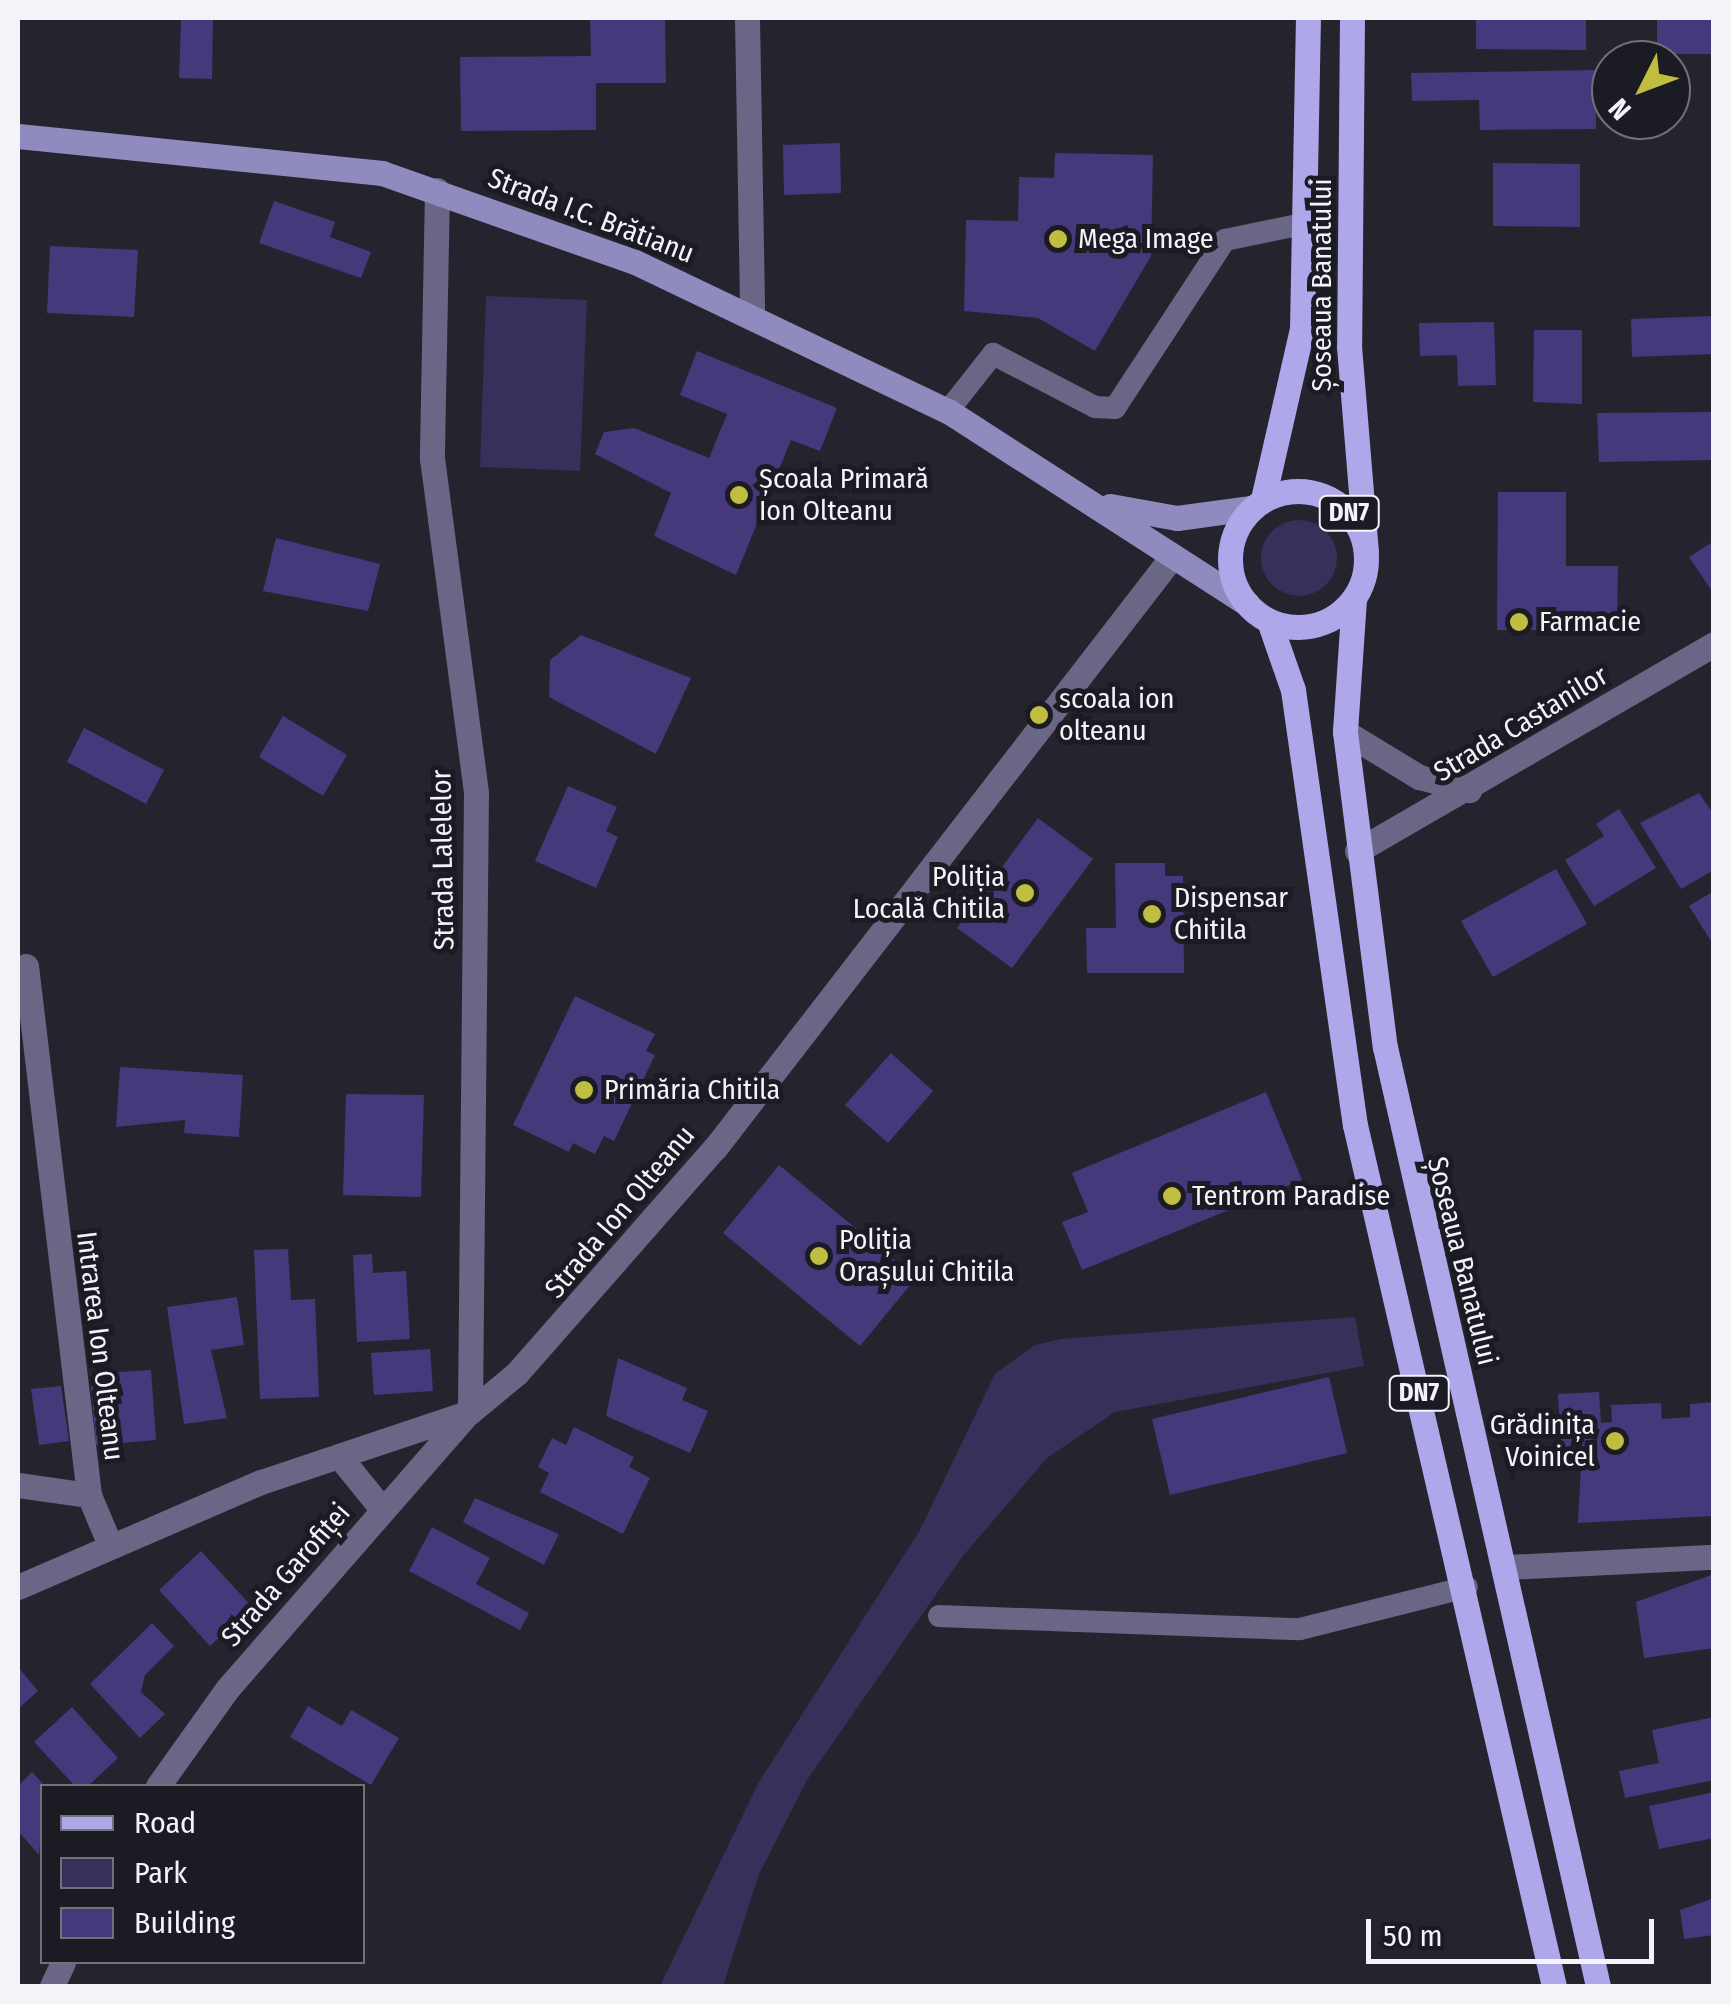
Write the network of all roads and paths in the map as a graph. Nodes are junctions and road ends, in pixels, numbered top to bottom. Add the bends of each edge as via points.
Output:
1 (747, 18) edge
2 (1308, 18) edge
3 (1352, 18) edge
4 (18, 136) edge
5 (436, 190) junction
6 (1307, 223) junction
7 (752, 314) junction
8 (948, 411) junction
9 (1096, 500) junction
10 (1257, 504) junction
11 (1366, 551) junction
12 (1171, 558) junction
13 (1354, 600) junction
14 (1247, 604) junction
15 (1268, 621) junction
16 (1714, 644) edge
17 (1345, 732) junction
18 (1470, 790) junction
19 (1357, 851) junction
20 (26, 966) dead end
21 (470, 1412) junction
22 (339, 1456) junction
23 (18, 1485) edge
24 (88, 1495) junction
25 (382, 1509) junction
26 (110, 1545) junction
27 (1714, 1557) edge
28 (1506, 1566) junction
29 (18, 1587) edge
30 (1467, 1587) junction
31 (939, 1616) dead end
32 (159, 1784) edge
33 (1554, 1986) edge
34 (1598, 1986) edge

1 - 7 street
2 - 6 main road, Șoseaua Banatului
3 - 11 main road, Șoseaua Banatului / DN7 via 1349,346
4 - 5 main road, Strada I.C. Brătianu via 234,152
5 - 7 main road, Strada I.C. Brătianu
5 - 21 street, Strada Lalelelor via 432,458 476,793
6 - 8 lane via 1225,240 1116,408 1094,407 993,354
6 - 10 main road, Șoseaua Banatului via 1296,382
7 - 8 main road, Strada I.C. Brătianu
8 - 9 main road, Strada I.C. Brătianu
9 - 10 main road, Strada I.C. Brătianu via 1165,517
9 - 12 main road, Strada I.C. Brătianu
10 - 11 main road, DN7 via 1307,490 1329,497 1348,510
10 - 14 main road via 1230,566
11 - 13 main road, DN7
12 - 14 main road, Strada I.C. Brătianu
12 - 21 street, Strada Ion Olteanu via 702,1163 553,1338
13 - 15 main road via 1315,625
13 - 17 main road, Șoseaua Banatului / DN7
14 - 15 main road
15 - 30 main road, DN7 via 1293,690 1355,1124
16 - 18 street, Strada Castanilor
17 - 18 street via 1418,777
17 - 19 main road, Șoseaua Banatului / DN7
18 - 19 street, Strada Castanilor
19 - 28 main road, Șoseaua Banatului / DN7 via 1406,1159
20 - 24 street, Intrarea Ion Olteanu
21 - 22 street, Strada Ion Olteanu
21 - 25 street, Strada Garofiței
22 - 25 street
22 - 26 street, Strada Ion Olteanu
23 - 24 street, Intrarea Ion Olteanu
24 - 26 street, Intrarea Ion Olteanu
25 - 32 street, Strada Garofiței via 228,1688
26 - 29 street, Strada Ion Olteanu
27 - 28 street
28 - 34 main road, Șoseaua Banatului / DN7
30 - 31 lane via 1300,1630
30 - 33 main road, DN7

